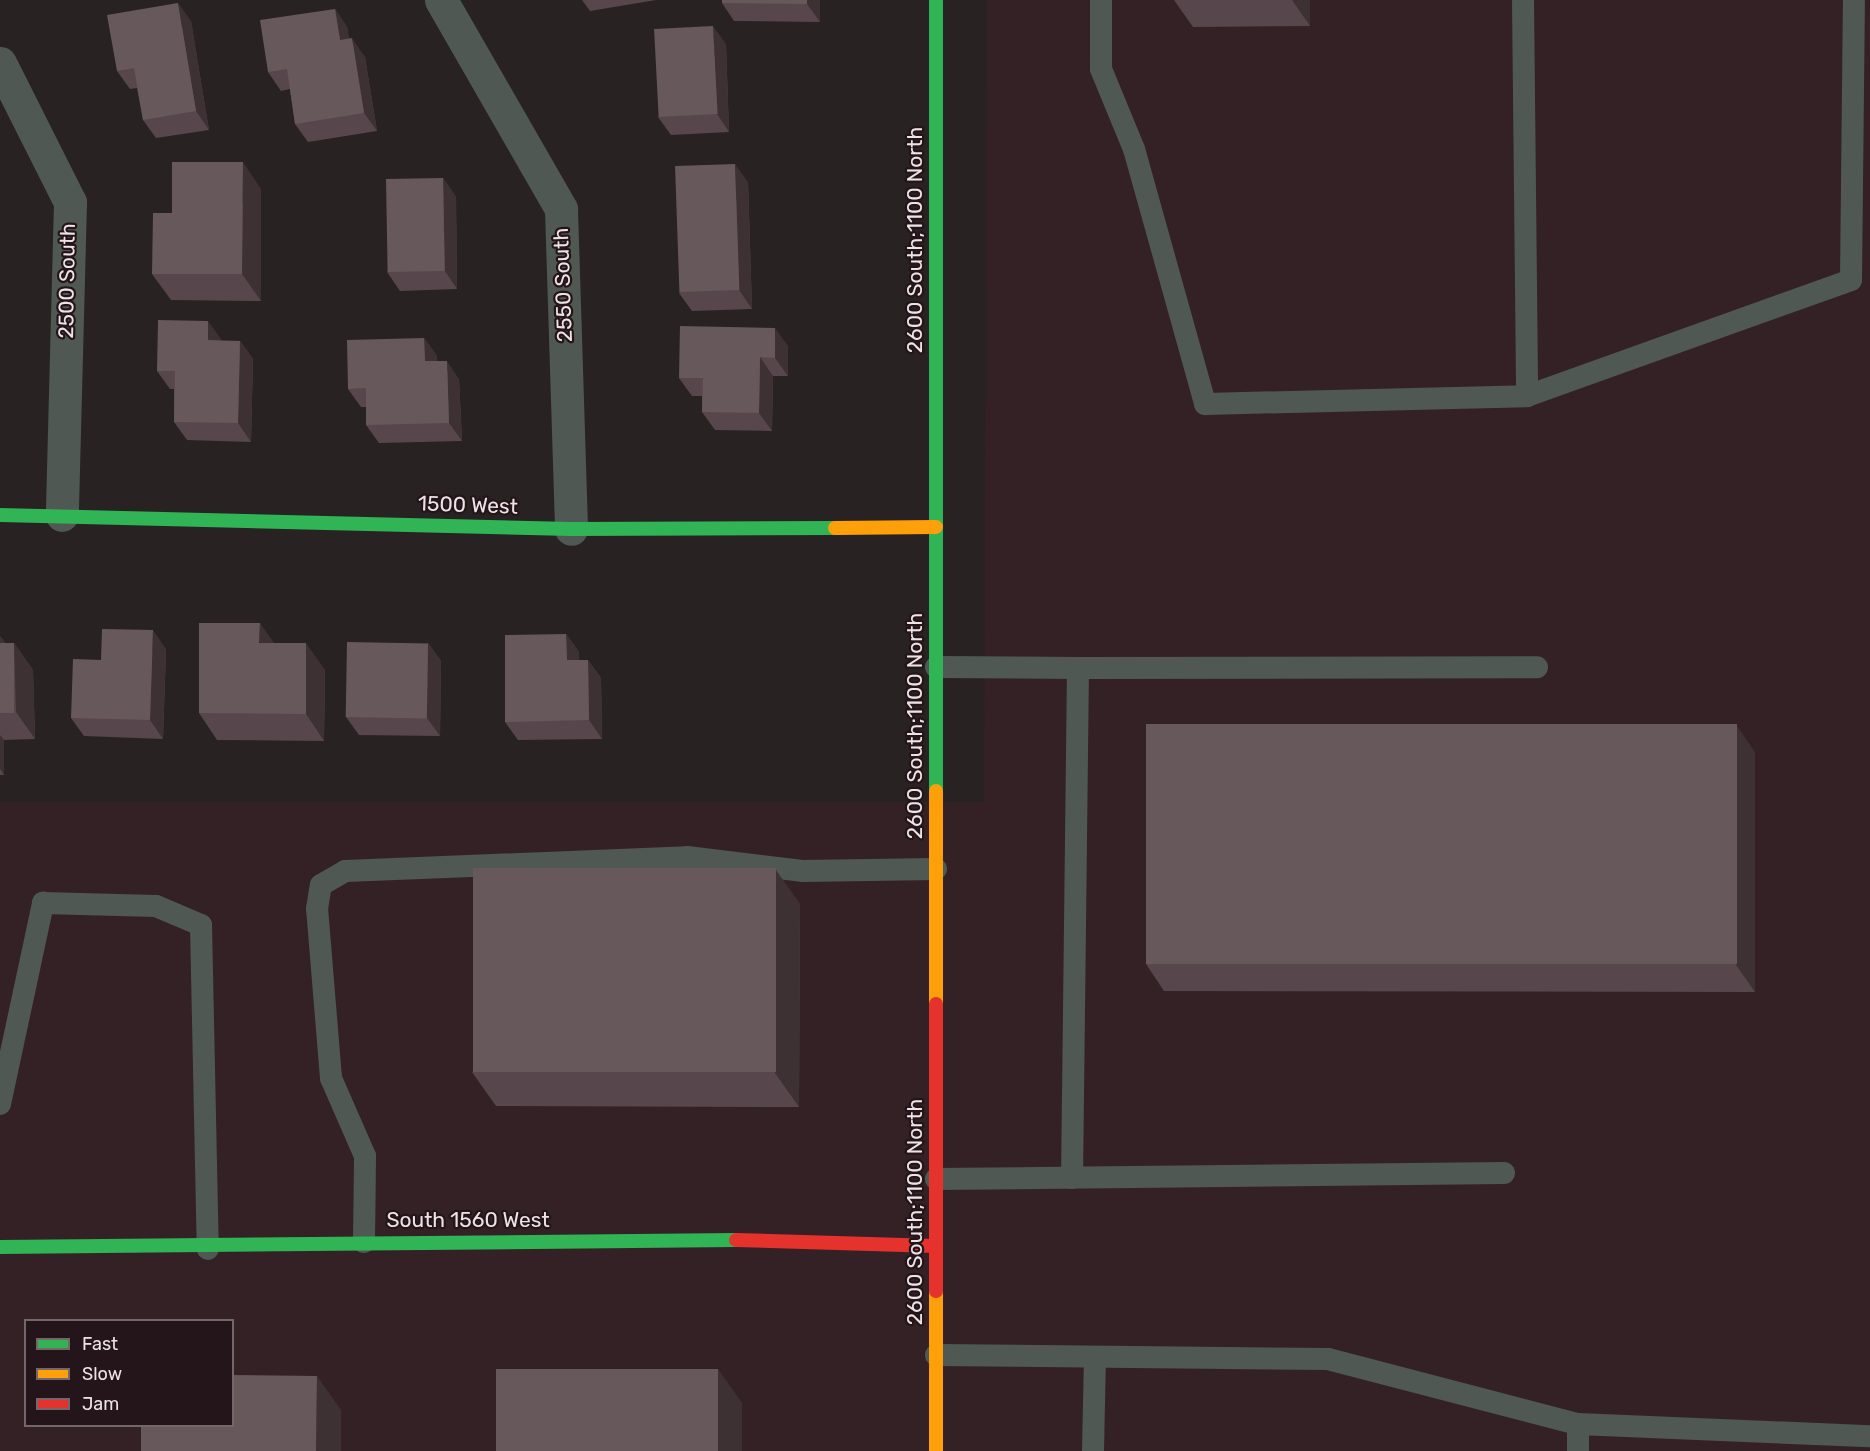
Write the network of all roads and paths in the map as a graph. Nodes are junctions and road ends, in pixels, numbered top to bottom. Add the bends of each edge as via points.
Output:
1 (441, 0) edge
2 (936, 0) edge
3 (1101, 0) edge
4 (1523, 0) edge
5 (1854, 0) edge
6 (0, 63) edge
7 (1527, 396) junction
8 (0, 515) edge
9 (62, 515) junction
10 (936, 527) junction
11 (571, 530) junction
12 (936, 667) junction
13 (1538, 667) dead end
14 (1078, 668) junction
15 (936, 869) junction
16 (0, 1104) edge
17 (1504, 1173) dead end
18 (1072, 1178) junction
19 (936, 1179) junction
20 (364, 1242) junction
21 (936, 1246) junction
22 (0, 1247) edge
23 (208, 1249) junction
24 (936, 1355) junction
25 (1095, 1357) junction
26 (1578, 1424) junction
27 (1870, 1436) edge
28 (936, 1451) edge
29 (1093, 1451) edge
30 (1578, 1451) edge

1 - 11 street, 2550 South via 561,209
2 - 10 street, 2600 South;1100 North
3 - 7 lane via 1101,69 1134,149 1205,404
4 - 7 lane
5 - 7 lane via 1851,280
6 - 9 street, 2500 South via 70,202
8 - 9 street, 1500 West
9 - 11 street, 1500 West
10 - 11 street, 1500 West
10 - 12 street, 2600 South;1100 North
12 - 14 lane
12 - 15 street, 2600 South;1100 North
13 - 14 lane
14 - 18 lane
15 - 19 street, 2600 South;1100 North
15 - 20 lane via 802,871 687,857 345,871 321,885 317,909 331,1078 365,1156
16 - 23 lane via 43,903 156,906 201,926
17 - 18 lane
18 - 19 lane
19 - 21 street, 2600 South;1100 North
20 - 21 street, South 1560 West via 683,1239
20 - 23 street, South 1560 West
21 - 24 street, 2600 South;1100 North
22 - 23 street, South 1560 West
24 - 25 lane
24 - 28 street, 2600 South;1100 North
25 - 26 lane via 1328,1359
25 - 29 lane
26 - 27 lane
26 - 30 lane

